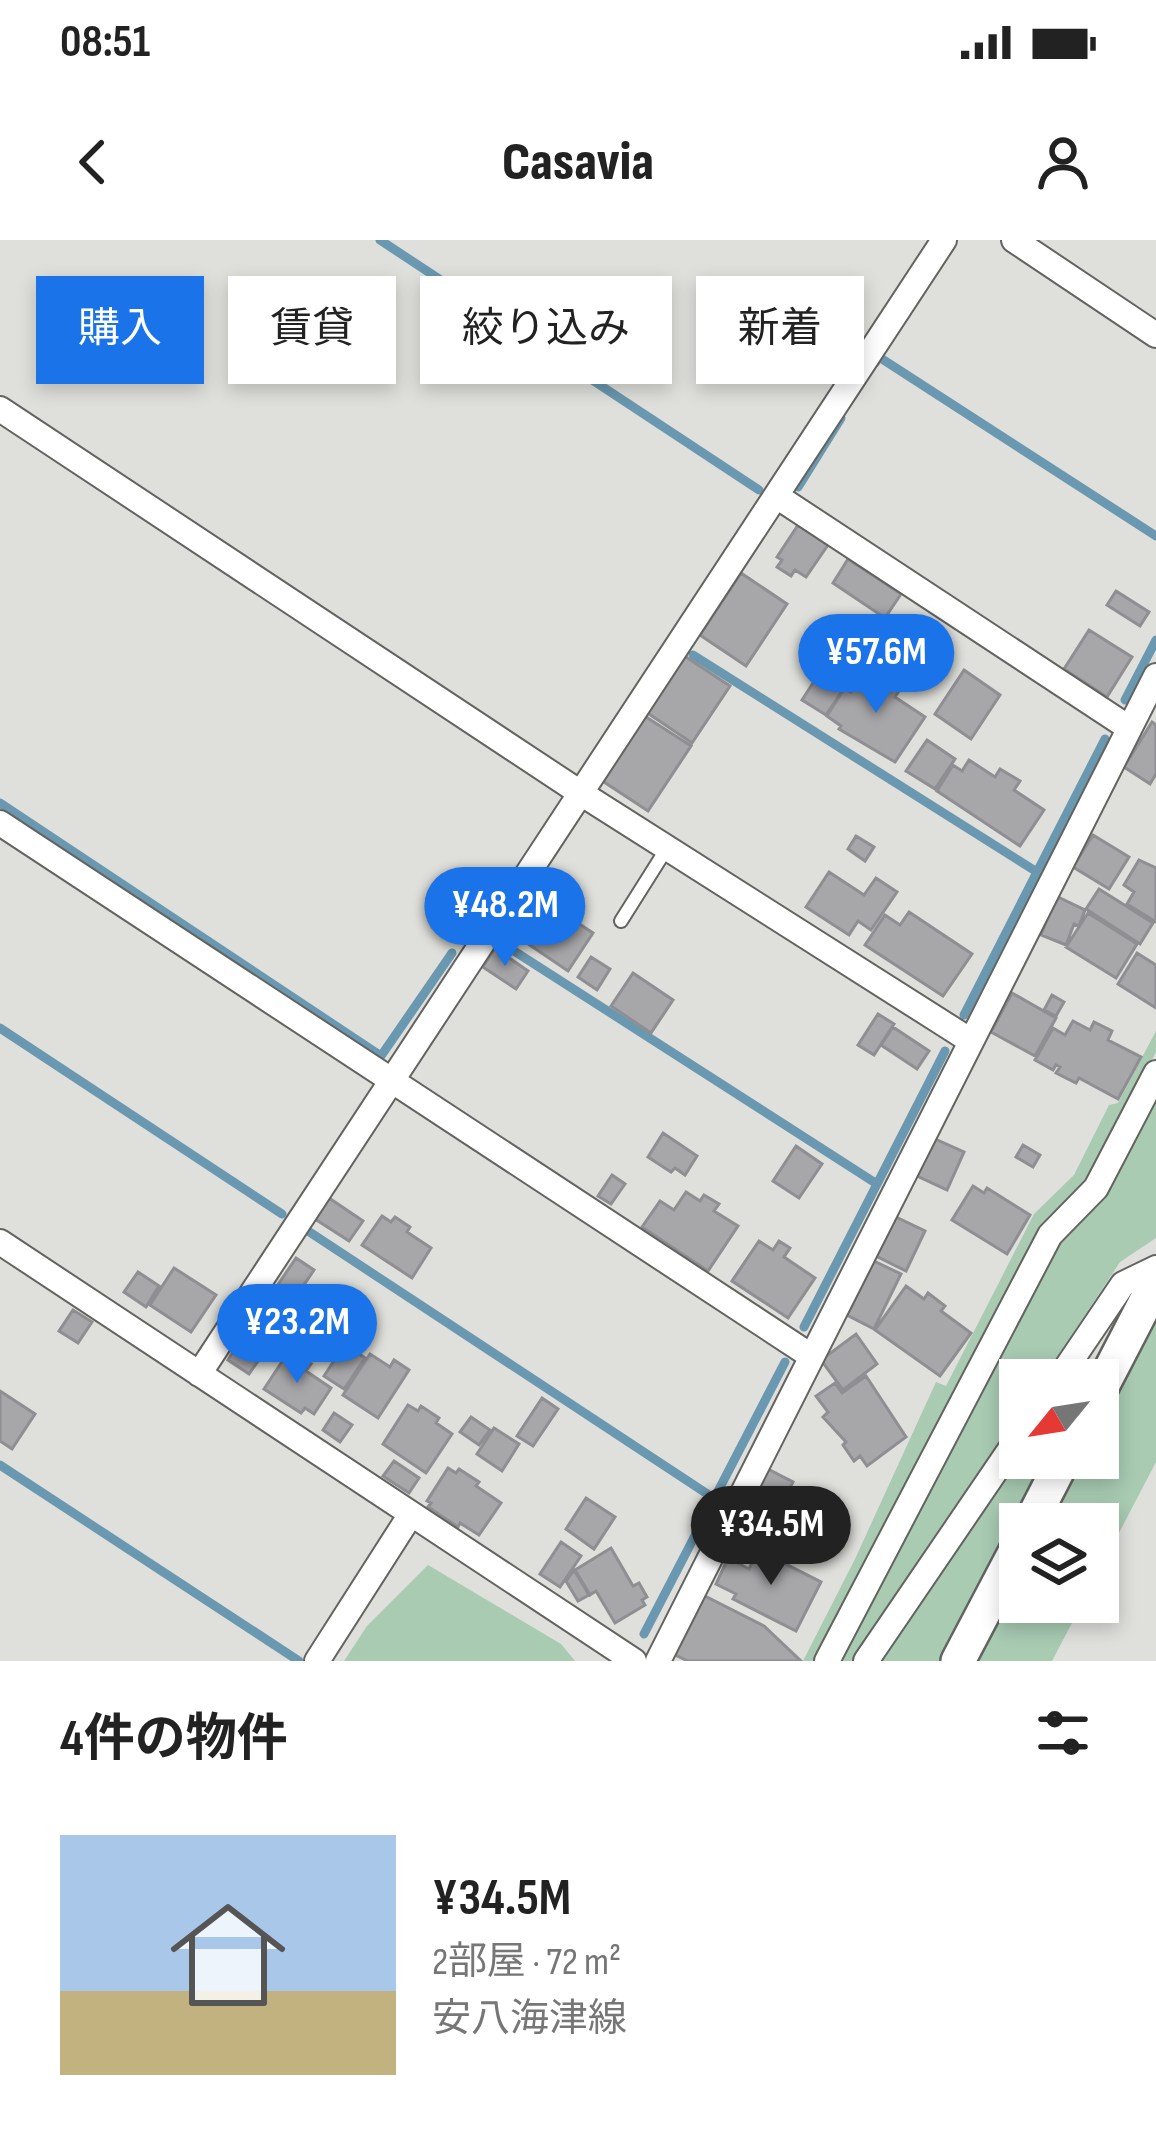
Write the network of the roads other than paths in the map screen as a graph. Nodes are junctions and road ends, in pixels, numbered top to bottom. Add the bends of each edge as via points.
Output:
1 (944, 240) edge
2 (1015, 240) edge
3 (1156, 335) edge
4 (0, 410) edge
5 (778, 497) junction
6 (1156, 676) edge
7 (1129, 728) junction
8 (579, 792) junction
9 (0, 823) edge
10 (667, 848) junction
11 (620, 921) dead end
12 (971, 1041) junction
13 (1156, 1073) edge
14 (392, 1080) junction
15 (0, 1242) edge
16 (1156, 1268) edge
17 (1156, 1282) edge
18 (811, 1356) junction
19 (1072, 1359) edge
20 (1116, 1359) edge
21 (200, 1374) junction
22 (999, 1466) edge
23 (411, 1514) junction
24 (999, 1583) edge
25 (317, 1661) edge
26 (634, 1661) edge
27 (658, 1661) edge
28 (827, 1661) edge
29 (866, 1661) edge
30 (958, 1661) edge

1 - 5 street
2 - 3 street
4 - 8 street
5 - 7 street
5 - 8 street
6 - 7 street
7 - 12 street
8 - 10 street
8 - 14 street
9 - 14 street
10 - 11 lane
10 - 12 street
12 - 18 street
13 - 28 street via 1096,1188 1050,1235
14 - 18 street
14 - 21 street
15 - 21 street
16 - 19 street via 1123,1284
17 - 20 main road
18 - 27 street
21 - 23 street
22 - 29 street
23 - 25 street
23 - 26 street
24 - 30 main road

